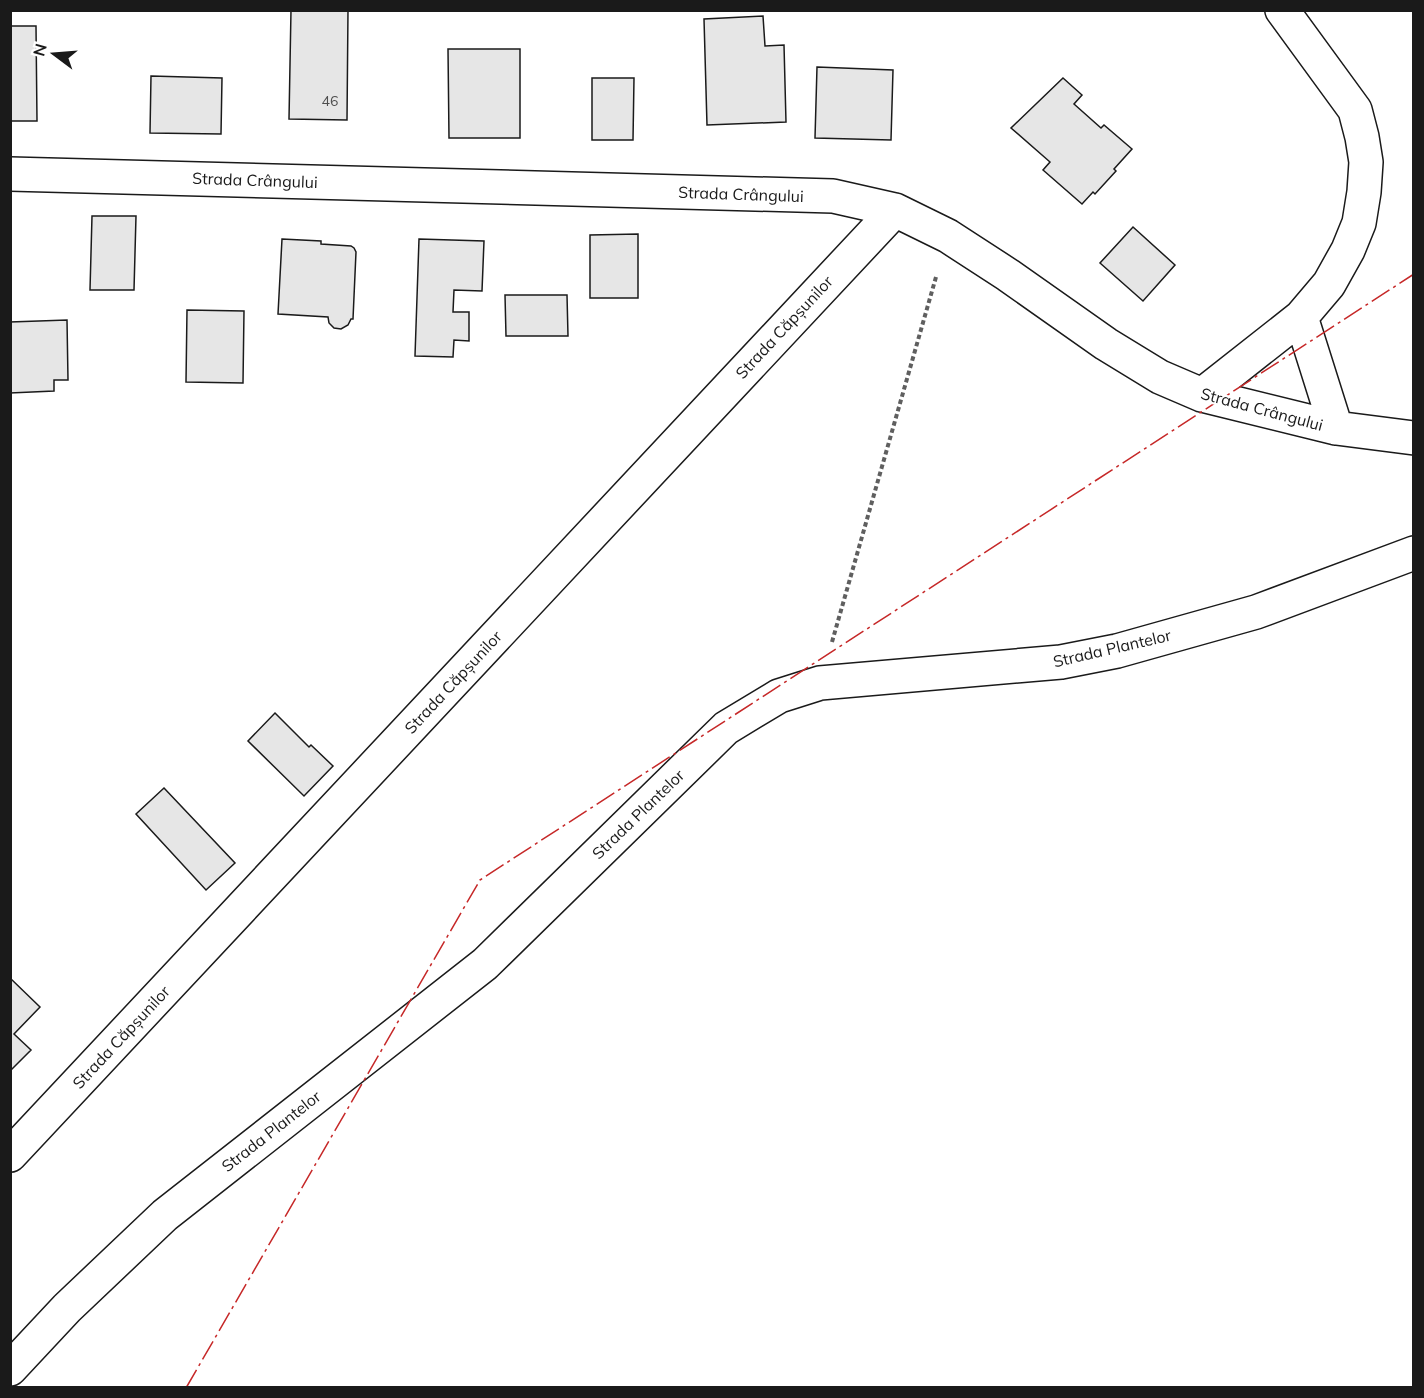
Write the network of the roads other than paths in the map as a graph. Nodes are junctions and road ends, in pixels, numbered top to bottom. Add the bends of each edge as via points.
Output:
1 (1282, 10) edge
2 (10, 174) edge
3 (894, 210) junction
4 (1301, 317) junction
5 (1202, 395) junction
6 (1336, 428) junction
7 (1413, 438) edge
8 (1413, 553) edge
9 (10, 1155) edge
10 (10, 1369) edge

1 - 4 street via 1355,110 1366,162 1359,222 1348,250 1329,284
2 - 3 street, Strada Crângului via 833,196
3 - 5 street, Strada Crângului via 948,236 1160,377
3 - 9 street, Strada Căpșunilor
4 - 5 street
4 - 6 street
5 - 6 street, Strada Crângului
6 - 7 street, Strada Crângului
8 - 10 street, Strada Plantelor via 1256,612 1117,651 1061,662 820,683 779,696 726,728 485,964 165,1215 67,1308

